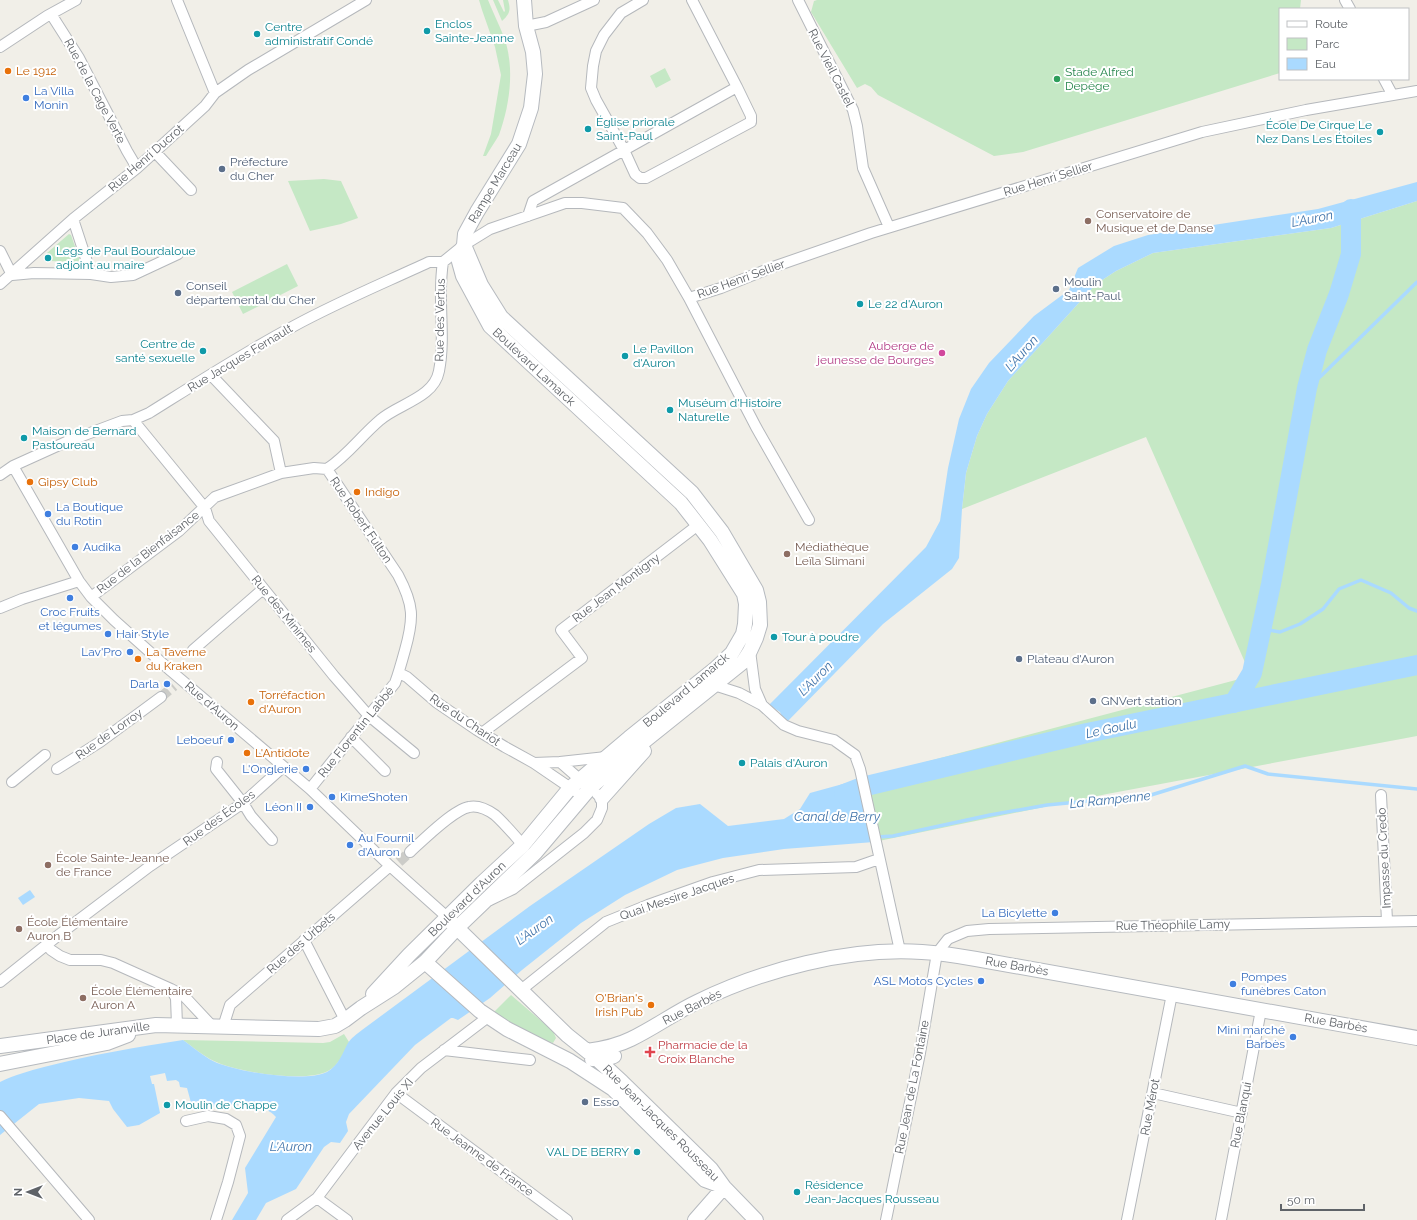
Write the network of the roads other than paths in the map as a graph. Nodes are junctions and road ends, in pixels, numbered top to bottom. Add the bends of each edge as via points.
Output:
1 (76, 0) edge
2 (177, 0) edge
3 (366, 0) edge
4 (514, 0) edge
5 (524, 0) edge
6 (594, 0) edge
7 (644, 0) edge
8 (692, 0) edge
9 (798, 0) edge
10 (51, 14) junction
11 (526, 26) junction
12 (0, 47) edge
13 (1385, 80) edge
14 (738, 87) junction
15 (1417, 91) edge
16 (215, 93) junction
17 (1392, 94) junction
18 (624, 150) junction
19 (155, 152) junction
20 (137, 168) junction
21 (191, 190) dead end
22 (528, 216) junction
23 (73, 219) junction
24 (889, 227) junction
25 (464, 245) junction
26 (0, 251) edge
27 (178, 254) dead end
28 (443, 262) junction
29 (91, 274) junction
30 (12, 275) junction
31 (0, 284) edge
32 (689, 298) junction
33 (211, 375) junction
34 (133, 420) junction
35 (13, 466) junction
36 (327, 470) junction
37 (281, 473) junction
38 (0, 475) edge
39 (205, 508) junction
40 (809, 520) dead end
41 (698, 525) junction
42 (79, 581) junction
43 (263, 589) junction
44 (91, 597) junction
45 (0, 608) edge
46 (193, 650) dead end
47 (750, 651) junction
48 (399, 672) junction
49 (714, 686) junction
50 (161, 697) tunnel mouth
51 (764, 707) junction
52 (369, 716) junction
53 (672, 719) junction
54 (482, 733) junction
55 (351, 737) junction
56 (414, 753) dead end
57 (44, 755) dead end
58 (606, 757) junction
59 (217, 762) dead end
60 (560, 762) junction
61 (534, 763) junction
62 (283, 768) junction
63 (57, 769) dead end
64 (385, 771) dead end
65 (12, 782) dead end
66 (581, 788) junction
67 (310, 789) junction
68 (1381, 795) dead end
69 (602, 798) junction
70 (243, 803) junction
71 (272, 840) dead end
72 (523, 845) junction
73 (410, 852) tunnel mouth
74 (879, 859) junction
75 (394, 866) junction
76 (485, 903) junction
77 (1387, 921) junction
78 (1417, 921) edge
79 (443, 922) junction
80 (457, 928) junction
81 (304, 940) junction
82 (46, 944) junction
83 (900, 952) junction
84 (937, 953) junction
85 (425, 962) junction
86 (0, 982) edge
87 (518, 987) junction
88 (171, 989) junction
89 (1172, 994) junction
90 (361, 1008) junction
91 (1261, 1010) junction
92 (484, 1014) junction
93 (345, 1020) junction
94 (156, 1025) junction
95 (177, 1025) junction
96 (218, 1027) junction
97 (567, 1035) junction
98 (1417, 1038) edge
99 (0, 1046) edge
100 (444, 1050) junction
101 (552, 1052) junction
102 (604, 1058) junction
103 (530, 1060) dead end
104 (0, 1064) edge
105 (600, 1081) junction
106 (396, 1093) junction
107 (1153, 1093) junction
108 (1242, 1113) junction
109 (0, 1116) edge
110 (186, 1121) dead end
111 (724, 1187) junction
112 (317, 1198) junction
113 (88, 1220) edge
114 (216, 1220) edge
115 (287, 1220) edge
116 (347, 1220) edge
117 (567, 1220) edge
118 (695, 1220) edge
119 (756, 1220) edge
120 (886, 1220) edge
121 (1127, 1220) edge
122 (1221, 1220) edge

1 - 10 street
2 - 16 street
3 - 16 street, Rue Henri Ducrot via 248,70
4 - 11 main road, Rampe Marceau
5 - 11 main road, Rampe Marceau
6 - 11 street via 546,22
7 - 18 street via 622,13 604,35 596,51 593,66 591,88
8 - 14 street
9 - 24 street, Rue Vieil Castel via 853,110 863,168
10 - 12 street
10 - 20 street, Rue de la Cage Verte via 79,58
11 - 25 main road, Rampe Marceau via 536,74 531,108 519,144 476,212 465,234
13 - 17 street
14 - 18 street
14 - 18 street via 751,116 751,122 744,126 646,178 640,178 635,174
15 - 17 street, Rue Henri Sellier
16 - 19 street, Rue Henri Ducrot via 205,106
17 - 24 street, Rue Henri Sellier via 1202,132
18 - 22 street via 533,201
19 - 20 street, Rue Henri Ducrot
19 - 21 street
20 - 23 street, Rue Henri Ducrot
22 - 25 street via 490,229
22 - 32 street via 565,203 623,208 665,257
23 - 29 street
23 - 30 street, Rue Henri Ducrot
24 - 32 street, Rue Henri Sellier
25 - 28 street
25 - 41 main road, Boulevard Lamarck via 458,258 460,267 490,326 681,503
25 - 47 main road, Boulevard Lamarck via 481,285 501,317 692,493 722,532 756,590 759,602 760,626
26 - 30 street
27 - 29 street via 133,274 111,277
28 - 33 street, Rue Jacques Fernault via 429,262 330,307 260,344
28 - 36 street, Rue des Vertus via 440,279 442,342 436,379 428,390 380,419
29 - 30 street
30 - 31 street, Rue Henri Ducrot
32 - 40 street via 756,427
33 - 34 street, Rue Jacques Fernault
33 - 37 street via 274,441
34 - 35 street, Rue Jacques Fernault via 122,421 66,442
34 - 39 street, Rue des Minimes
35 - 38 street, Rue Jacques Fernault
35 - 42 street, Rue d'Auron
36 - 37 street, Rue Robert Fulton via 314,468
36 - 48 street, Rue Robert Fulton via 398,575 406,591 411,609 412,628
37 - 39 street, Rue Robert Fulton via 215,497
39 - 43 street, Rue des Minimes via 209,521
39 - 44 street, Rue de la Bienfaisance
41 - 54 street, Rue Jean Montigny via 561,630 582,658
41 - 58 main road, Boulevard Lamarck via 744,594 746,613 743,634 732,653 715,669
42 - 44 street, Rue d'Auron
42 - 45 street
43 - 46 street
43 - 52 street, Rue des Minimes
44 - 62 street, Rue d'Auron via 178,683
47 - 49 main road, Boulevard Lamarck via 743,662
47 - 51 street via 755,688
48 - 52 street, Rue Florentin Labbé via 395,683
48 - 54 street, Rue du Chariot via 436,702
49 - 51 street via 739,693
49 - 53 main road, Boulevard Lamarck
50 - 63 street, Rue de Lorroy via 100,742
51 - 74 street via 784,725 834,740 855,755
52 - 55 street, Rue Florentin Labbé
52 - 56 street, Rue des Minimes
53 - 66 main road, Boulevard Lamarck
53 - 69 main road, Boulevard Lamarck
54 - 61 street, Rue du Chariot
55 - 64 street
55 - 67 street, Rue Florentin Labbé
57 - 65 street
58 - 60 street
58 - 66 main road, Boulevard Lamarck
59 - 70 street via 216,769
60 - 61 street
60 - 66 street, Rue du Chariot
61 - 66 street, Rue du Chariot
62 - 67 street, Rue d'Auron
62 - 70 street, Rue des Écoles
66 - 69 street, Rue du Chariot
66 - 72 main road, Boulevard d'Auron
66 - 76 main road, Boulevard d'Auron via 535,854
67 - 75 street, Rue d'Auron
68 - 77 street, Impasse du Credo
69 - 76 street, Boulevard d'Auron via 602,808 597,820 584,833 513,889
70 - 71 street
70 - 82 street, Rue des Écoles via 144,871
72 - 73 street via 494,815 472,806 446,820
72 - 79 main road, Boulevard d'Auron
74 - 83 street
74 - 87 street, Quai Messire Jacques via 856,867 759,870 713,882 648,905 606,922
75 - 79 street, Rue d'Auron
75 - 81 street, Rue des Urbets
76 - 80 main road, Boulevard d'Auron
77 - 78 street, Rue Théophile Lamy
77 - 84 street, Rue Théophile Lamy via 989,929 967,931 948,939
79 - 80 main road, Rue Jean-Jacques Rousseau
79 - 85 main road
79 - 90 main road, Boulevard d'Auron
80 - 85 main road, Boulevard d'Auron
80 - 87 main road, Rue Jean-Jacques Rousseau
81 - 93 street
81 - 96 street, Rue des Urbets via 230,1005
82 - 86 street, Rue des Écoles
82 - 88 street via 51,950 70,960 100,960 114,963
83 - 84 main road, Rue Barbès
83 - 102 main road, Rue Barbès via 843,956 797,965 739,984 697,1002 630,1040
84 - 89 main road, Rue Barbès
84 - 120 street, Rue Jean de La Fontaine via 920,1053
85 - 90 main road, Boulevard d'Auron via 394,987
85 - 92 main road, Rue Jean-Jacques Rousseau
87 - 97 main road, Rue Jean-Jacques Rousseau
88 - 95 street via 176,998
88 - 96 street via 184,996
89 - 91 main road, Rue Barbès
89 - 107 street, Rue Mérot
90 - 93 main road, Boulevard d'Auron
91 - 98 main road, Rue Barbès
91 - 108 street, Rue Blanqui
92 - 100 street, Avenue Louis XI
92 - 101 main road, Rue Jean-Jacques Rousseau
93 - 96 main road, Boulevard d'Auron via 335,1026 319,1029
94 - 95 main road, Boulevard d'Auron
94 - 99 main road, Place de Juranville
94 - 104 main road, Place de Juranville via 107,1043
95 - 96 main road, Boulevard d'Auron
97 - 101 main road via 562,1044
97 - 102 main road, Rue Jean-Jacques Rousseau
100 - 103 street
100 - 106 street, Avenue Louis XI
101 - 102 main road, Rue Jean-Jacques Rousseau via 581,1058
101 - 105 main road, Rue Jean-Jacques Rousseau
102 - 105 main road
102 - 111 main road, Rue Jean-Jacques Rousseau via 711,1170
105 - 111 main road, Rue Jean-Jacques Rousseau via 614,1089 705,1180
106 - 112 street, Avenue Louis XI
106 - 117 street, Rue Jeanne de France
107 - 108 street
107 - 121 street, Rue Mérot
108 - 122 street, Rue Blanqui
109 - 113 street
110 - 114 street via 208,1116 226,1119 236,1125 240,1136
111 - 118 main road
111 - 119 main road, Rue Jean-Jacques Rousseau
112 - 115 street, Avenue Louis XI
112 - 116 street

